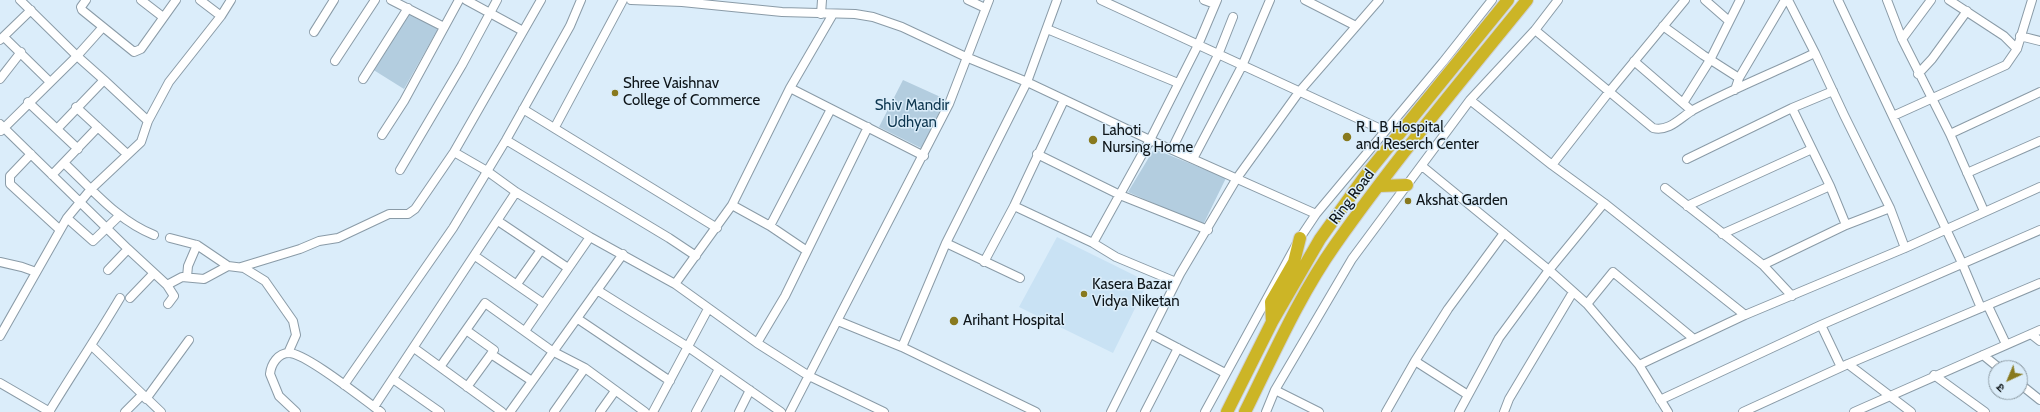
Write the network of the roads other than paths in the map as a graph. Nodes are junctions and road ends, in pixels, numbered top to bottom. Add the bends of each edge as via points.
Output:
1 (20, 0) edge
2 (86, 0) edge
3 (141, 0) edge
4 (176, 0) edge
5 (200, 0) edge
6 (231, 0) edge
7 (334, 0) edge
8 (375, 0) edge
9 (391, 0) edge
10 (459, 0) edge
11 (466, 0) edge
12 (497, 0) edge
13 (541, 0) edge
14 (581, 0) edge
15 (623, 0) edge
16 (631, 0) edge
17 (822, 0) edge
18 (968, 0) edge
19 (1057, 0) edge
20 (1101, 0) edge
21 (1204, 0) edge
22 (1270, 0) edge
23 (1305, 0) edge
24 (1379, 0) edge
25 (1492, 0) edge
26 (1508, 0) edge
27 (1527, 0) edge
28 (1558, 0) edge
29 (1685, 0) edge
30 (1705, 0) edge
31 (1740, 0) edge
32 (1787, 0) edge
33 (1838, 0) edge
34 (1931, 0) edge
35 (1949, 0) edge
36 (2032, 0) edge
37 (1888, 1) edge
38 (1216, 2) edge
39 (735, 4) edge
40 (987, 4) edge
41 (408, 8) junction
42 (31, 10) junction
43 (1967, 11) junction
44 (490, 13) junction
45 (821, 14) junction
46 (833, 14) junction
47 (221, 16) junction
48 (1233, 17) dead end
49 (163, 18) junction
50 (1729, 21) junction
51 (1356, 26) junction
52 (1663, 26) junction
53 (444, 27) junction
54 (103, 28) junction
55 (1047, 29) junction
56 (1535, 30) junction
57 (523, 31) junction
58 (314, 32) dead end
59 (2020, 36) junction
60 (2, 38) edge
61 (1902, 39) junction
62 (2040, 41) edge
63 (1198, 45) junction
64 (2017, 49) junction
65 (21, 52) junction
66 (1815, 52) junction
67 (1218, 55) junction
68 (77, 56) junction
69 (966, 57) junction
70 (1710, 60) junction
71 (335, 61) dead end
72 (1634, 61) junction
73 (1242, 66) junction
74 (1, 74) edge
75 (1918, 74) junction
76 (1739, 78) junction
77 (363, 79) dead end
78 (104, 80) junction
79 (50, 82) junction
80 (1028, 82) junction
81 (1178, 84) junction
82 (790, 88) junction
83 (1735, 90) junction
84 (1833, 91) junction
85 (1299, 92) junction
86 (1609, 92) junction
87 (2040, 92) edge
88 (1932, 98) junction
89 (1064, 100) junction
90 (1470, 100) junction
91 (28, 102) junction
92 (1683, 103) junction
93 (76, 107) junction
94 (1792, 108) junction
95 (523, 109) junction
96 (831, 109) junction
97 (1692, 111) junction
98 (1893, 116) junction
99 (148, 121) junction
100 (555, 126) junction
101 (98, 127) junction
102 (868, 127) junction
103 (1, 128) edge
104 (57, 129) junction
105 (1385, 131) junction
106 (1950, 134) junction
107 (382, 135) dead end
108 (506, 140) junction
109 (1150, 140) junction
110 (2040, 141) edge
111 (78, 149) junction
112 (1812, 149) junction
113 (1172, 150) junction
114 (454, 152) junction
115 (31, 154) junction
116 (127, 154) junction
117 (1037, 154) junction
118 (924, 156) junction
119 (1192, 159) junction
120 (1687, 160) dead end
121 (64, 163) junction
122 (1552, 165) junction
123 (1422, 166) junction
124 (400, 170) dead end
125 (488, 171) junction
126 (1967, 173) junction
127 (52, 175) junction
128 (1237, 178) junction
129 (1407, 185) junction
130 (1380, 186) junction
131 (1830, 186) junction
132 (2040, 187) edge
133 (1665, 188) dead end
134 (91, 189) junction
135 (516, 192) junction
136 (1120, 194) junction
137 (79, 202) junction
138 (1604, 202) junction
139 (732, 205) junction
140 (1014, 206) junction
141 (1687, 206) junction
142 (1890, 208) junction
143 (1984, 211) junction
144 (1316, 214) junction
145 (119, 216) junction
146 (67, 218) junction
147 (498, 221) junction
148 (1846, 225) junction
149 (770, 226) junction
150 (106, 228) junction
151 (717, 228) junction
152 (60, 229) junction
153 (1208, 230) junction
154 (1945, 230) junction
155 (2040, 231) edge
156 (1504, 233) junction
157 (1722, 234) junction
158 (154, 235) dead end
159 (590, 237) junction
160 (170, 238) dead end
161 (1300, 238) junction
162 (946, 243) junction
163 (1094, 243) junction
164 (197, 245) junction
165 (1905, 248) junction
166 (128, 249) junction
167 (541, 250) junction
168 (807, 251) junction
169 (623, 254) junction
170 (475, 256) junction
171 (696, 256) junction
172 (0, 262) edge
173 (984, 262) junction
174 (1962, 263) junction
175 (1763, 265) junction
176 (228, 266) junction
177 (241, 268) junction
178 (568, 268) junction
179 (108, 270) dead end
180 (1549, 270) junction
181 (36, 272) junction
182 (154, 273) junction
183 (184, 277) junction
184 (1020, 278) dead end
185 (1176, 282) junction
186 (170, 283) junction
187 (2040, 283) edge
188 (517, 284) junction
189 (675, 284) junction
190 (597, 290) junction
191 (1573, 292) junction
192 (1792, 296) junction
193 (120, 298) dead end
194 (130, 298) dead end
195 (543, 303) junction
196 (168, 304) dead end
197 (1587, 304) junction
198 (1985, 307) junction
199 (708, 309) junction
200 (1744, 315) junction
201 (578, 318) junction
202 (838, 321) junction
203 (1272, 322) junction
204 (1821, 325) junction
205 (466, 330) junction
206 (2040, 330) edge
207 (525, 331) junction
208 (1150, 334) junction
209 (2031, 334) junction
210 (0, 336) edge
211 (1694, 339) junction
212 (190, 340) dead end
213 (2040, 341) edge
214 (756, 343) junction
215 (2006, 344) junction
216 (92, 346) junction
217 (688, 347) junction
218 (902, 347) junction
219 (414, 348) junction
220 (1178, 348) junction
221 (552, 351) junction
222 (288, 353) junction
223 (491, 354) junction
224 (1983, 355) junction
225 (1989, 360) edge
226 (1415, 361) junction
227 (1639, 365) junction
228 (1844, 366) junction
229 (440, 367) junction
230 (585, 368) junction
231 (719, 370) junction
232 (1225, 373) junction
233 (1934, 375) junction
234 (809, 376) junction
235 (393, 380) junction
236 (532, 381) junction
237 (0, 382) edge
238 (670, 382) junction
239 (344, 385) junction
240 (467, 387) junction
241 (750, 390) junction
242 (1275, 390) junction
243 (2028, 390) edge
244 (615, 391) junction
245 (1468, 395) junction
246 (1888, 396) junction
247 (144, 397) junction
248 (1660, 400) junction
249 (2040, 400) edge
250 (378, 410) edge
251 (49, 412) edge
252 (125, 412) edge
253 (161, 412) edge
254 (296, 412) edge
255 (440, 412) edge
256 (502, 412) edge
257 (510, 412) edge
258 (554, 412) edge
259 (600, 412) edge
260 (644, 412) edge
261 (653, 412) edge
262 (696, 412) edge
263 (739, 412) edge
264 (781, 412) edge
265 (790, 412) edge
266 (884, 412) edge
267 (1036, 412) edge
268 (1111, 412) edge
269 (1145, 412) edge
270 (1205, 412) edge
271 (1227, 412) edge
272 (1245, 412) edge
273 (1266, 412) edge
274 (1319, 412) edge
275 (1386, 412) edge
276 (1460, 412) edge
277 (1504, 412) edge
278 (1668, 412) edge
279 (1743, 412) edge
280 (1854, 412) edge
281 (1911, 412) edge
282 (1985, 412) edge

1 - 42 street
2 - 54 street via 82,10
3 - 49 street
4 - 49 street
5 - 47 street
6 - 47 street
7 - 58 street
8 - 71 street
9 - 41 street
10 - 53 street
11 - 44 street
12 - 44 street
13 - 57 street
14 - 95 street via 570,26
15 - 100 street
16 - 39 street
17 - 45 street
18 - 40 street
19 - 55 street
20 - 63 street
21 - 38 street
22 - 73 street
23 - 51 street
24 - 51 street
25 - 105 street
26 - 203 highway, Ring Road via 1365,176 1332,221
27 - 130 highway, Ring Road
28 - 56 street
29 - 52 street
30 - 50 street
31 - 50 street
32 - 66 street
32 - 76 street
33 - 98 street
34 - 61 street
35 - 43 street
36 - 59 street
37 - 61 street
38 - 63 street
39 - 45 street
40 - 69 street
41 - 53 street
41 - 77 street
42 - 60 street
42 - 68 street
43 - 64 street via 2004,36
43 - 75 street
44 - 57 street
44 - 124 street
45 - 46 street
46 - 69 street via 873,17 902,27
46 - 82 street
47 - 99 street via 169,82
48 - 67 street
49 - 54 street via 141,49 134,52
50 - 70 street
51 - 85 street
52 - 70 street
52 - 72 street
53 - 107 street via 404,101
54 - 68 street
55 - 80 street
55 - 81 street
56 - 86 street
56 - 90 street
57 - 114 street
59 - 62 street
59 - 64 street
60 - 65 street
61 - 75 street
63 - 67 street
63 - 81 street
64 - 88 street via 2006,65
65 - 74 street
65 - 79 street
66 - 83 street
66 - 84 street
67 - 73 street
67 - 113 street
68 - 78 street
68 - 79 street
69 - 80 street
69 - 118 street via 949,104
70 - 76 street
70 - 92 street
72 - 86 street
72 - 92 street
73 - 85 street
73 - 119 street
75 - 88 street
76 - 83 street
78 - 93 street
78 - 99 street
79 - 91 street
80 - 89 street
80 - 162 street
81 - 109 street
82 - 96 street
82 - 139 street
83 - 97 street
84 - 94 street
84 - 142 street
85 - 105 street
85 - 128 street
86 - 97 street via 1652,128 1666,129
86 - 122 street
87 - 106 street
88 - 98 street
88 - 106 street
89 - 109 street
89 - 117 street
90 - 122 street
90 - 123 street
91 - 103 street
91 - 104 street
92 - 97 street
93 - 101 street
93 - 104 street
94 - 112 street
94 - 120 street
95 - 100 street
95 - 108 street
96 - 102 street
96 - 149 street
98 - 154 street
99 - 116 street via 140,142
100 - 151 street via 665,198
101 - 111 street
101 - 116 street
102 - 118 street
102 - 168 street
103 - 115 street
104 - 111 street
105 - 144 street
106 - 126 street
108 - 125 street
108 - 171 street
109 - 113 street
109 - 136 street
110 - 126 street
111 - 121 street
112 - 131 street
112 - 141 street
113 - 119 street
114 - 125 street
114 - 177 street via 415,209 408,214 389,214 338,238 319,241
115 - 127 street
115 - 152 street via 10,176 10,184
116 - 134 street
117 - 136 street
117 - 140 street
118 - 202 street
119 - 128 street
121 - 127 street
121 - 134 street
122 - 138 street
123 - 129 street
123 - 156 street
125 - 135 street
125 - 239 street via 453,228
126 - 143 street
127 - 137 street
128 - 144 street
128 - 153 street
129 - 130 highway
129 - 242 street via 1352,259
130 - 272 highway, Ring Road via 1335,246 1308,290
131 - 148 street
131 - 157 street
132 - 143 street
133 - 141 street
134 - 137 street
134 - 145 street
135 - 147 street
135 - 159 street
136 - 153 street
136 - 163 street
137 - 146 street
137 - 150 street
138 - 180 street
138 - 200 street
139 - 149 street
139 - 151 street
140 - 163 street
140 - 173 street
141 - 157 street
142 - 148 street
142 - 165 street
143 - 154 street
144 - 161 street
145 - 150 street
145 - 158 street
146 - 150 street via 93,241
146 - 152 street
147 - 167 street
147 - 170 street
148 - 175 street
149 - 168 street
150 - 166 street
151 - 171 street
152 - 181 street
153 - 185 street
154 - 165 street
154 - 174 street
155 - 174 street
156 - 180 street
156 - 226 street via 1448,309
157 - 175 street
159 - 169 street
159 - 178 street
160 - 164 street
161 - 203 highway via 1294,262 1271,302
161 - 232 street
162 - 173 street
162 - 218 street
163 - 185 street via 1116,257
164 - 176 street
164 - 183 street
165 - 192 street
166 - 179 street
166 - 182 street
167 - 178 street
167 - 188 street
168 - 214 street via 785,296
169 - 189 street
169 - 190 street
170 - 188 street
170 - 219 street
171 - 189 street
172 - 181 street
173 - 184 street
174 - 198 street
174 - 204 street
175 - 192 street
176 - 177 street
176 - 183 street via 204,279
177 - 222 street via 265,281 293,321 296,335
178 - 195 street
180 - 191 street
180 - 245 street via 1499,338
181 - 210 street
182 - 186 street
182 - 194 street
183 - 186 street
185 - 208 street
186 - 196 street via 174,296
187 - 198 street
188 - 195 street
189 - 199 street
190 - 201 street
190 - 217 street
191 - 197 street
191 - 277 street via 1509,398
192 - 200 street
193 - 216 street
195 - 207 street
197 - 211 street via 1613,272
197 - 227 street
198 - 215 street
198 - 228 street
199 - 214 street
199 - 217 street
200 - 211 street
201 - 221 street
201 - 238 street
202 - 218 street
202 - 234 street
203 - 271 highway, Ring Road
204 - 228 street
204 - 248 street
205 - 207 street via 485,303
205 - 223 street via 494,350
205 - 229 street
206 - 209 street
207 - 221 street
208 - 220 street
208 - 268 street
209 - 213 street
209 - 215 street
211 - 227 street
212 - 247 street
214 - 234 street
215 - 224 street
216 - 247 street
216 - 251 street
217 - 231 street
217 - 238 street
218 - 267 street
219 - 229 street
219 - 235 street
220 - 232 street
220 - 269 street
221 - 230 street
221 - 236 street
222 - 239 street via 306,359
222 - 254 street via 274,362 270,374 284,402
223 - 236 street
223 - 240 street
224 - 225 street
224 - 233 street
226 - 245 street
226 - 275 street
227 - 248 street
228 - 246 street
228 - 279 street
229 - 240 street
230 - 244 street
230 - 258 street
231 - 241 street
231 - 262 street
232 - 270 street
233 - 246 street
233 - 282 street
234 - 265 street
234 - 266 street
235 - 250 street
235 - 255 street
236 - 257 street
237 - 251 street
238 - 261 street
239 - 250 street
240 - 256 street
241 - 263 street
241 - 264 street
242 - 273 street
242 - 274 street
243 - 249 street
244 - 259 street
244 - 260 street
245 - 276 street
246 - 280 street
246 - 281 street
247 - 252 street
247 - 253 street
248 - 278 street

